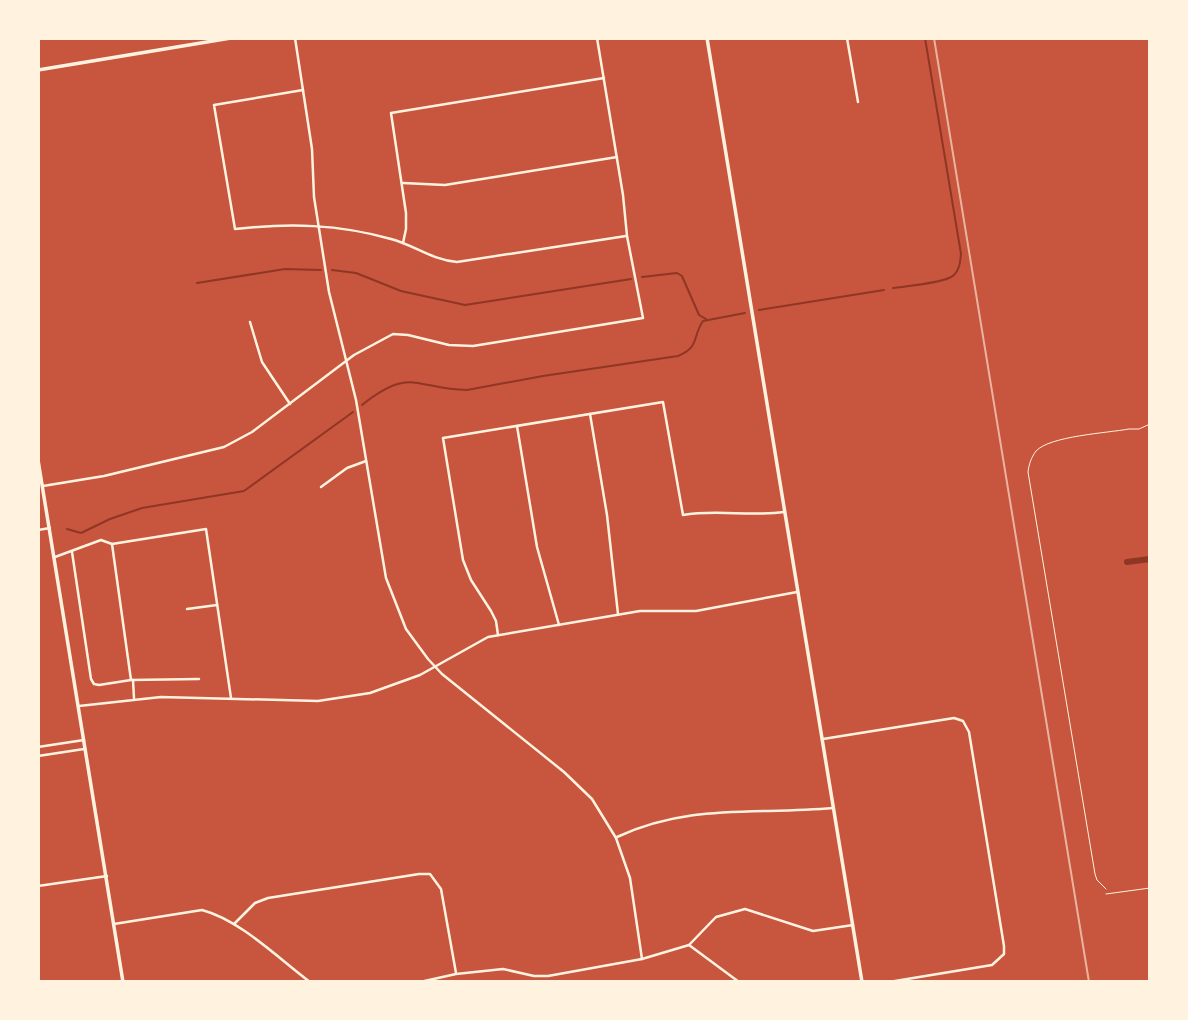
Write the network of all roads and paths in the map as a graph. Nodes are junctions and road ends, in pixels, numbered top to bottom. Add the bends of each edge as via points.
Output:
1 (232, 38) edge
2 (295, 38) edge
3 (597, 38) edge
4 (707, 38) edge
5 (847, 38) edge
6 (38, 70) edge
7 (604, 78) junction
8 (303, 90) junction
9 (858, 102) dead end
10 (617, 157) junction
11 (403, 183) junction
12 (319, 226) junction
13 (627, 236) junction
14 (403, 243) junction
15 (250, 322) dead end
16 (347, 362) junction
17 (290, 404) junction
18 (590, 414) junction
19 (1150, 424) edge
20 (517, 426) junction
21 (38, 460) edge
22 (366, 461) junction
23 (43, 486) junction
24 (321, 487) dead end
25 (784, 512) junction
26 (50, 528) junction
27 (38, 530) edge
28 (112, 544) junction
29 (72, 552) junction
30 (55, 557) junction
31 (797, 592) junction
32 (217, 604) junction
33 (187, 609) dead end
34 (618, 614) junction
35 (559, 625) junction
36 (498, 635) junction
37 (435, 667) junction
38 (199, 679) dead end
39 (132, 680) junction
40 (231, 698) junction
41 (134, 699) junction
42 (79, 706) junction
43 (822, 739) junction
44 (85, 740) junction
45 (38, 747) edge
46 (86, 749) junction
47 (38, 756) edge
48 (833, 808) junction
49 (616, 838) junction
50 (107, 876) junction
51 (38, 886) edge
52 (1150, 888) edge
53 (1105, 889) dead end
54 (1106, 894) dead end
55 (114, 924) junction
56 (234, 924) junction
57 (853, 925) junction
58 (689, 945) junction
59 (642, 959) junction
60 (456, 974) junction
61 (534, 976) junction
62 (123, 982) edge
63 (310, 982) edge
64 (420, 982) edge
65 (534, 982) edge
66 (739, 982) edge
67 (862, 982) edge
68 (890, 982) edge

1 - 6 street
2 - 8 street
3 - 7 street
4 - 25 street
5 - 9 street
7 - 10 street
7 - 11 street via 391,113
8 - 12 street
8 - 12 street via 214,105 234,229
10 - 11 street via 458,183
10 - 13 street
11 - 14 street
12 - 14 street
12 - 16 street
13 - 14 street via 457,262
13 - 16 street via 643,318 472,346 393,334
15 - 17 street via 262,362
16 - 17 street
16 - 22 street
17 - 23 street via 224,447
18 - 20 street
18 - 25 street via 663,402 682,515
18 - 34 street
19 - 53 lane via 1051,442 1038,449 1028,472 1095,874
20 - 35 street via 537,547
20 - 36 street via 443,438 463,560 496,621
21 - 23 street
22 - 24 street
22 - 37 street via 391,594 406,629
23 - 26 street
25 - 31 street
26 - 27 street
26 - 30 street
28 - 29 street via 102,540
28 - 32 street via 206,529
28 - 39 street
29 - 30 street
29 - 39 street via 91,679 99,685
30 - 42 street
31 - 34 street via 696,611
31 - 43 street
32 - 33 street
32 - 40 street
34 - 35 street
35 - 36 street
36 - 37 street via 478,640
37 - 40 street via 385,689 318,701
37 - 49 street via 579,785
38 - 39 street
39 - 41 street
40 - 41 street
41 - 42 street
42 - 44 street
43 - 48 street
43 - 68 street via 959,718 969,732 1004,946 1002,958 992,965
44 - 45 street
44 - 46 street
46 - 47 street
46 - 50 street
48 - 49 street via 698,813 666,818
48 - 57 street
49 - 59 street via 630,878
50 - 51 street
50 - 55 street
52 - 54 lane
55 - 56 street via 202,910
55 - 62 street
56 - 60 street via 255,903 268,898 430,874 441,889
56 - 63 street
57 - 58 street via 813,932 746,909 716,917
57 - 67 street
58 - 59 street
58 - 66 street
59 - 61 street
60 - 61 street via 503,969
60 - 64 street
61 - 65 street

